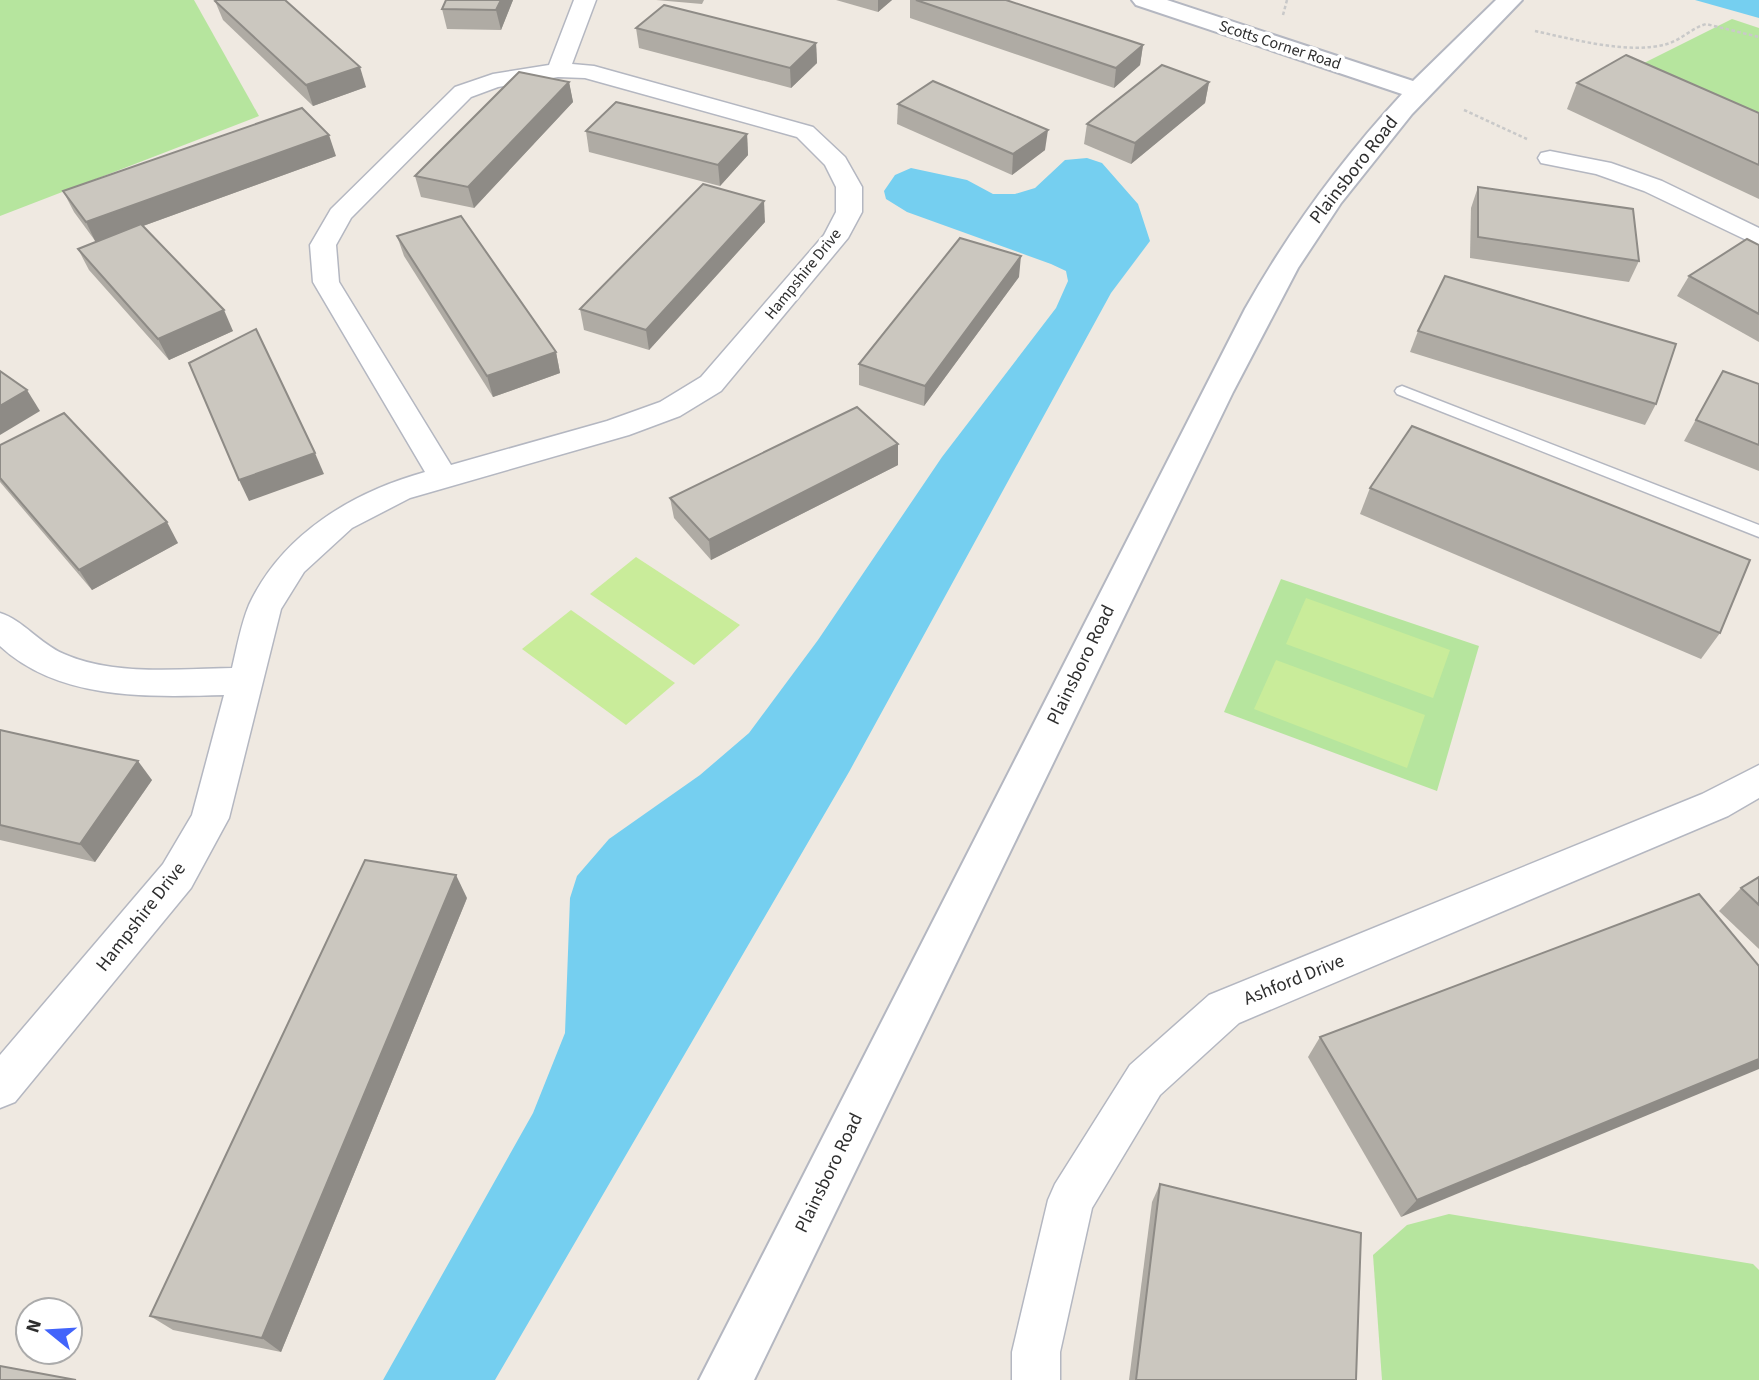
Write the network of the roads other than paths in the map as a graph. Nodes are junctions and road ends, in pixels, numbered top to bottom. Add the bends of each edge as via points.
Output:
1 (585, 0) edge
2 (1144, 0) edge
3 (1510, 0) edge
4 (558, 70) junction
5 (1417, 90) junction
6 (1550, 158) road end
7 (1759, 238) edge
8 (1402, 391) dead end
9 (443, 477) junction
10 (1759, 531) edge
11 (0, 626) edge
12 (245, 681) junction
13 (1759, 780) edge
14 (0, 1087) edge
15 (726, 1380) edge
16 (1035, 1380) edge

1 - 4 street
2 - 5 street, Scotts Corner Road
3 - 5 street, Plainsboro Road
4 - 9 street, Hampshire Drive via 493,80 463,92 340,214 323,245 326,282
4 - 9 street, Hampshire Drive via 586,71 805,132 836,162 849,187 849,212 835,239 711,384 670,409 618,428
5 - 15 street, Plainsboro Road via 1308,230 1264,303
6 - 7 street via 1602,168 1653,186
8 - 10 lane
9 - 12 street, Hampshire Drive via 399,490 341,520 293,564 265,607
11 - 12 street via 13,641 63,668 132,682
12 - 14 street, Hampshire Drive via 210,818 177,876
13 - 16 street, Ashford Drive via 1716,805 1224,1009 1145,1080 1071,1200 1036,1352

